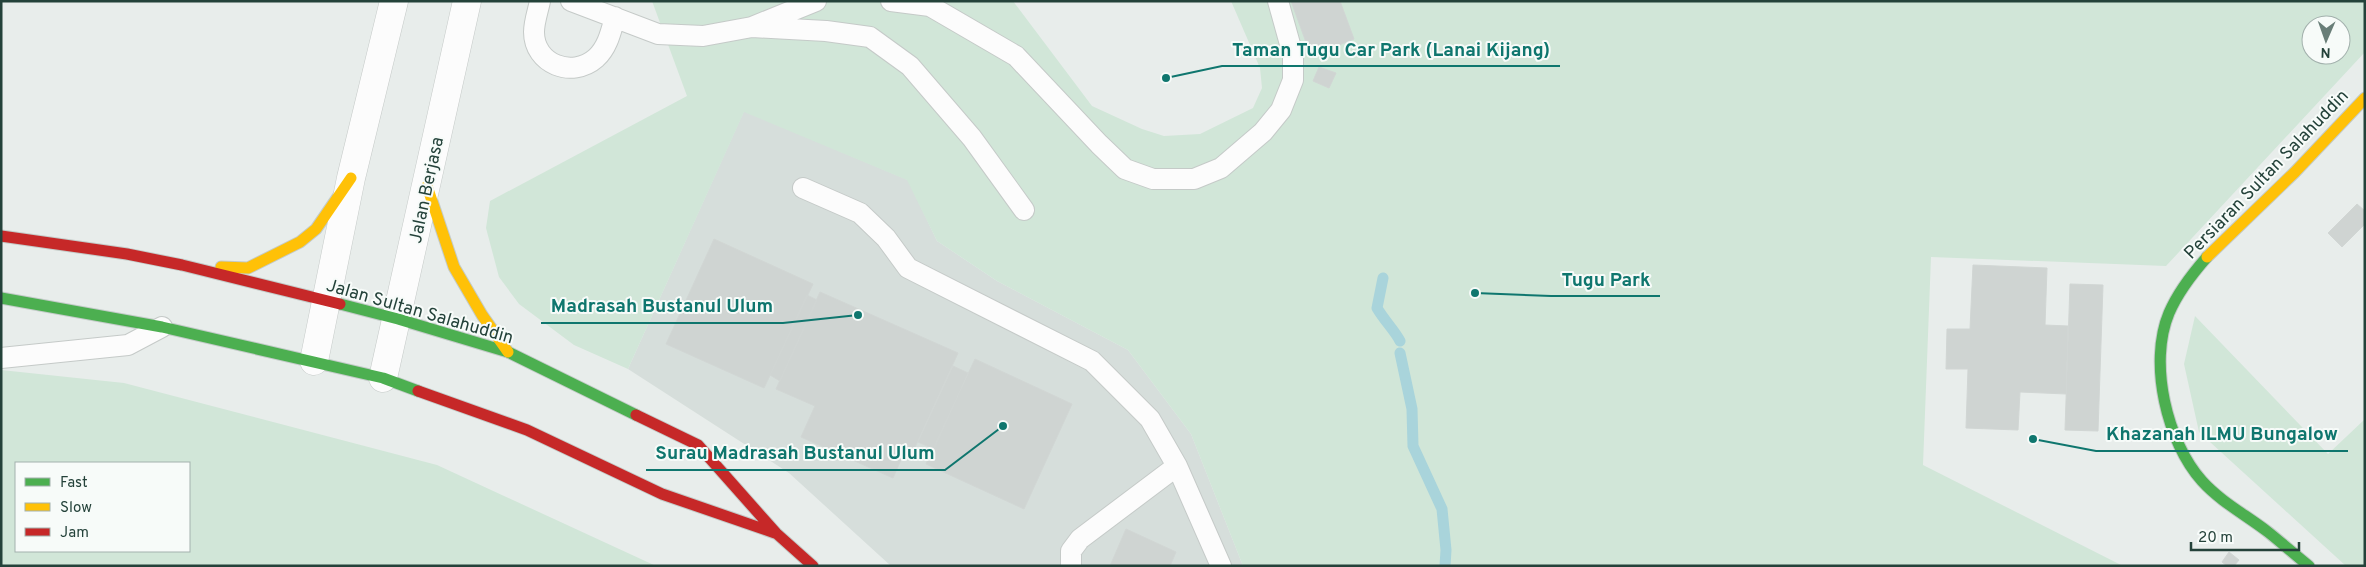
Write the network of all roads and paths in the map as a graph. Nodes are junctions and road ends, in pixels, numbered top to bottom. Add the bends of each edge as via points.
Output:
1 (394, 1) edge
2 (467, 1) edge
3 (540, 1) edge
4 (571, 1) edge
5 (816, 1) edge
6 (891, 1) edge
7 (1278, 1) edge
8 (615, 17) junction
9 (752, 27) junction
10 (2365, 98) edge
11 (351, 178) junction
12 (427, 186) junction
13 (803, 188) dead end
14 (1024, 210) dead end
15 (1, 236) edge
16 (182, 264) junction
17 (1, 298) edge
18 (326, 302) junction
19 (398, 319) junction
20 (162, 327) junction
21 (508, 352) junction
22 (1, 358) edge
23 (314, 361) junction
24 (383, 378) junction
25 (1177, 466) junction
26 (776, 533) junction
27 (813, 566) edge
28 (1071, 566) edge
29 (1221, 566) edge
30 (2309, 566) edge

1 - 11 street
2 - 12 street, Jalan Berjasa
3 - 8 lane via 534,32 539,50 548,61 564,69 596,58 610,38
4 - 8 lane
5 - 9 lane
6 - 7 lane via 930,6 1016,56 1126,169 1153,179 1194,179 1221,168 1263,132 1281,110 1293,80 1293,55
8 - 9 lane via 658,34 703,36
9 - 14 lane via 826,30 870,38 910,66 972,138
10 - 30 street, Persiaran Sultan Salahuddin via 2296,172 2208,255 2168,315 2162,350 2164,406 2173,434 2195,473 2230,508 2268,532
11 - 16 street via 316,229 300,242 248,268
11 - 18 street
12 - 19 street, Jalan Berjasa
12 - 21 street via 454,267
13 - 25 lane via 860,213 886,238 908,268 1092,361 1150,418
15 - 16 street, Jalan Sultan Salahuddin
16 - 18 street, Jalan Sultan Salahuddin
17 - 20 street, Jalan Sultan Salahuddin
18 - 19 street, Jalan Sultan Salahuddin
18 - 23 street
19 - 21 street, Jalan Sultan Salahuddin
19 - 24 street, Jalan Berjasa
20 - 22 lane via 128,345
20 - 23 street, Jalan Sultan Salahuddin
21 - 26 street, Jalan Sultan Salahuddin via 698,445
23 - 24 street, Jalan Sultan Salahuddin
24 - 26 street, Jalan Sultan Salahuddin via 528,430 662,494
25 - 28 lane via 1080,539 1071,551
25 - 29 lane
26 - 27 street, Jalan Sultan Salahuddin

